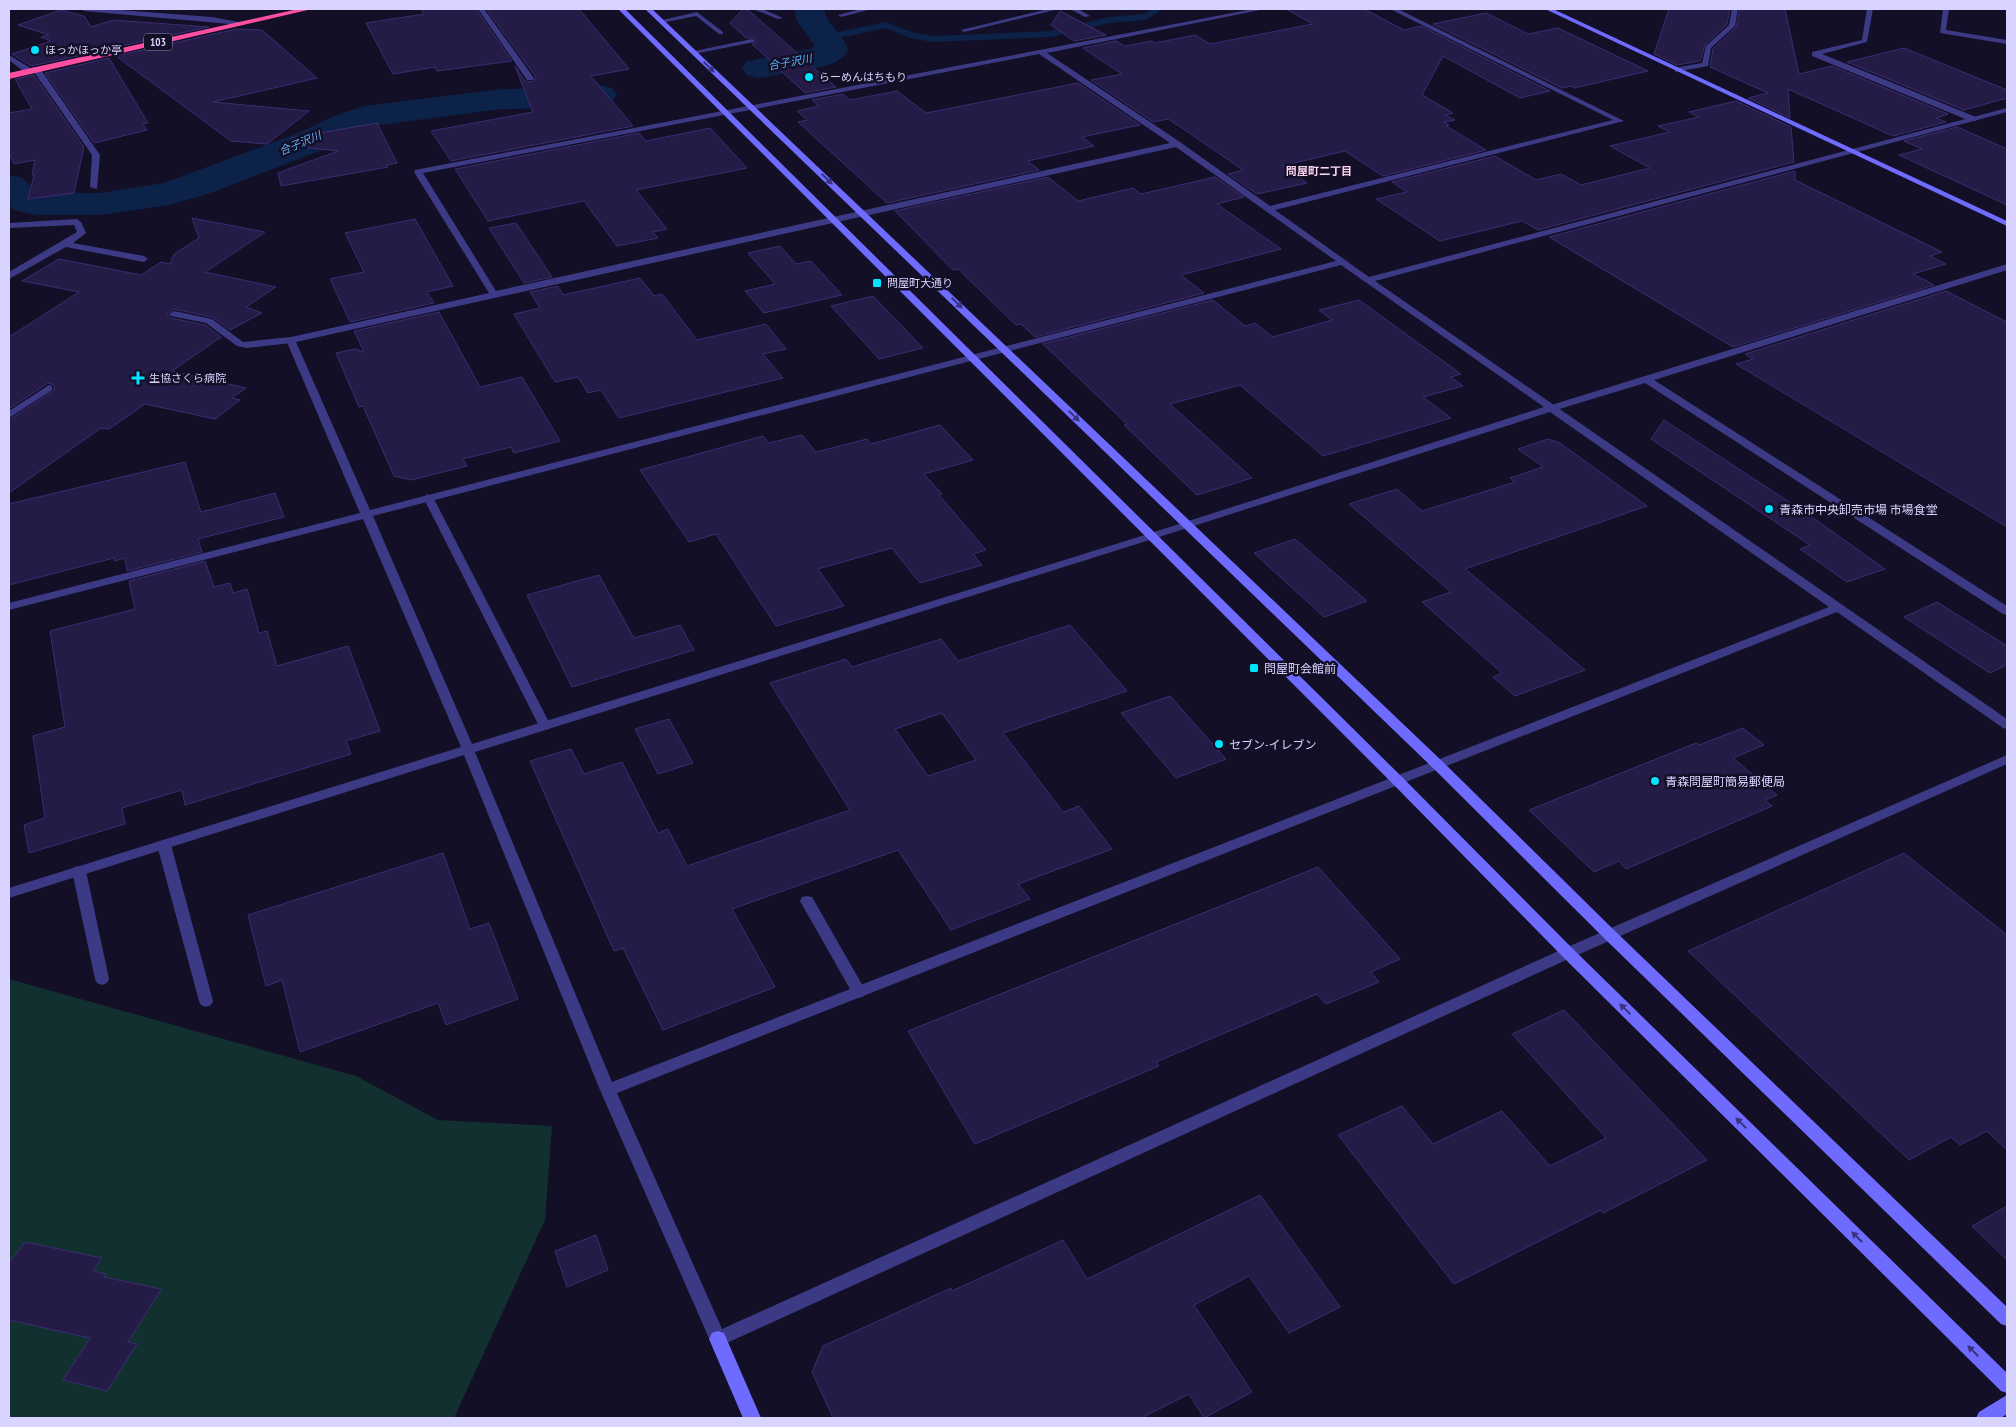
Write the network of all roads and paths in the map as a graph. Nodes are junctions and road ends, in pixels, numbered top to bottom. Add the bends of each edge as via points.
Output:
1 (84, 9) edge
2 (308, 9) edge
3 (481, 9) edge
4 (621, 9) edge
5 (648, 9) edge
6 (756, 9) edge
7 (869, 9) edge
8 (1056, 9) edge
9 (1073, 9) edge
10 (1262, 9) edge
11 (1393, 9) edge
12 (1548, 9) edge
13 (1735, 9) edge
14 (1870, 9) edge
15 (1946, 9) edge
16 (841, 15) dead end
17 (1087, 16) dead end
18 (780, 18) dead end
19 (661, 21) junction
20 (241, 24) junction
21 (964, 30) dead end
22 (721, 33) dead end
23 (752, 41) dead end
24 (2007, 42) edge
25 (694, 52) junction
26 (1041, 52) junction
27 (9, 57) edge
28 (33, 70) junction
29 (1678, 70) junction
30 (9, 76) edge
31 (530, 78) dead end
32 (752, 107) junction
33 (2007, 110) edge
34 (726, 112) junction
35 (1973, 119) junction
36 (1177, 144) junction
37 (1851, 152) junction
38 (94, 187) dead end
39 (1270, 209) junction
40 (863, 214) junction
41 (834, 220) junction
42 (2007, 224) edge
43 (9, 225) edge
44 (65, 244) junction
45 (144, 259) dead end
46 (1343, 262) junction
47 (2007, 267) edge
48 (9, 276) edge
49 (1368, 280) junction
50 (494, 294) junction
51 (174, 314) dead end
52 (291, 340) junction
53 (1004, 349) junction
54 (972, 357) junction
55 (1646, 379) junction
56 (49, 388) dead end
57 (1552, 408) junction
58 (9, 415) edge
59 (428, 497) junction
60 (367, 513) junction
61 (1187, 525) junction
62 (1152, 536) junction
63 (9, 607) edge
64 (1837, 608) junction
65 (2007, 611) edge
66 (2007, 725) edge
67 (545, 726) junction
68 (468, 750) junction
69 (2007, 759) edge
70 (1438, 765) junction
71 (1398, 780) junction
72 (164, 845) junction
73 (80, 871) junction
74 (9, 893) edge
75 (806, 901) dead end
76 (1610, 935) junction
77 (1568, 953) junction
78 (102, 980) dead end
79 (859, 992) junction
80 (206, 1001) dead end
81 (608, 1090) junction
82 (2007, 1318) edge
83 (718, 1339) junction
84 (2007, 1385) edge
85 (2007, 1404) edge
86 (752, 1418) edge
87 (1985, 1418) edge

1 - 20 street
2 - 20 highway, 103
3 - 31 street
4 - 34 street
5 - 19 street
6 - 18 street
7 - 16 street
8 - 21 street
9 - 17 street
10 - 26 street
11 - 39 street via 1620,121
12 - 29 street
13 - 29 street via 1732,26 1708,47 1705,64
14 - 35 street via 1865,41 1815,54
15 - 24 street via 1942,32
19 - 22 street via 697,14
19 - 25 street
20 - 28 highway, 103
23 - 25 street
25 -> 32 street
26 - 32 street
26 - 36 street
27 - 28 street
28 - 30 highway, 103
28 - 38 street via 96,155
29 - 37 street
32 - 34 street
32 -> 40 street
33 - 35 street
34 - 41 street
34 - 50 street via 418,172
35 - 37 street
36 - 39 street
36 - 40 street
37 - 42 street
37 - 49 street
39 - 46 street
40 - 41 street
40 -> 53 street
41 - 50 street
41 - 54 street
43 - 44 street via 77,222 82,233
44 - 45 street
44 - 48 street
46 - 49 street
46 - 53 street
47 - 55 street
49 - 57 street
50 - 52 street
51 - 52 street via 209,321 240,344
52 - 60 street
53 - 54 street
53 -> 61 street
54 - 59 street
54 - 62 street
55 - 57 street
55 - 65 street
56 - 58 street
57 - 61 street
57 - 64 street
59 - 60 street
59 - 67 street
60 - 63 street
60 - 68 street
61 - 62 street
61 - 70 street
62 - 67 street
62 - 71 street
64 - 66 street
64 - 70 street
67 - 68 street
68 - 72 street
68 - 81 street
69 - 76 street
70 - 71 street
70 - 76 street
71 - 77 street
71 - 79 street
72 - 73 street
72 - 80 street
73 - 74 street
73 - 78 street
75 - 79 street
76 - 77 street
76 - 82 street
77 - 83 street
84 -> 77 street
79 - 81 street
81 - 83 street
83 - 86 street
85 - 87 street

